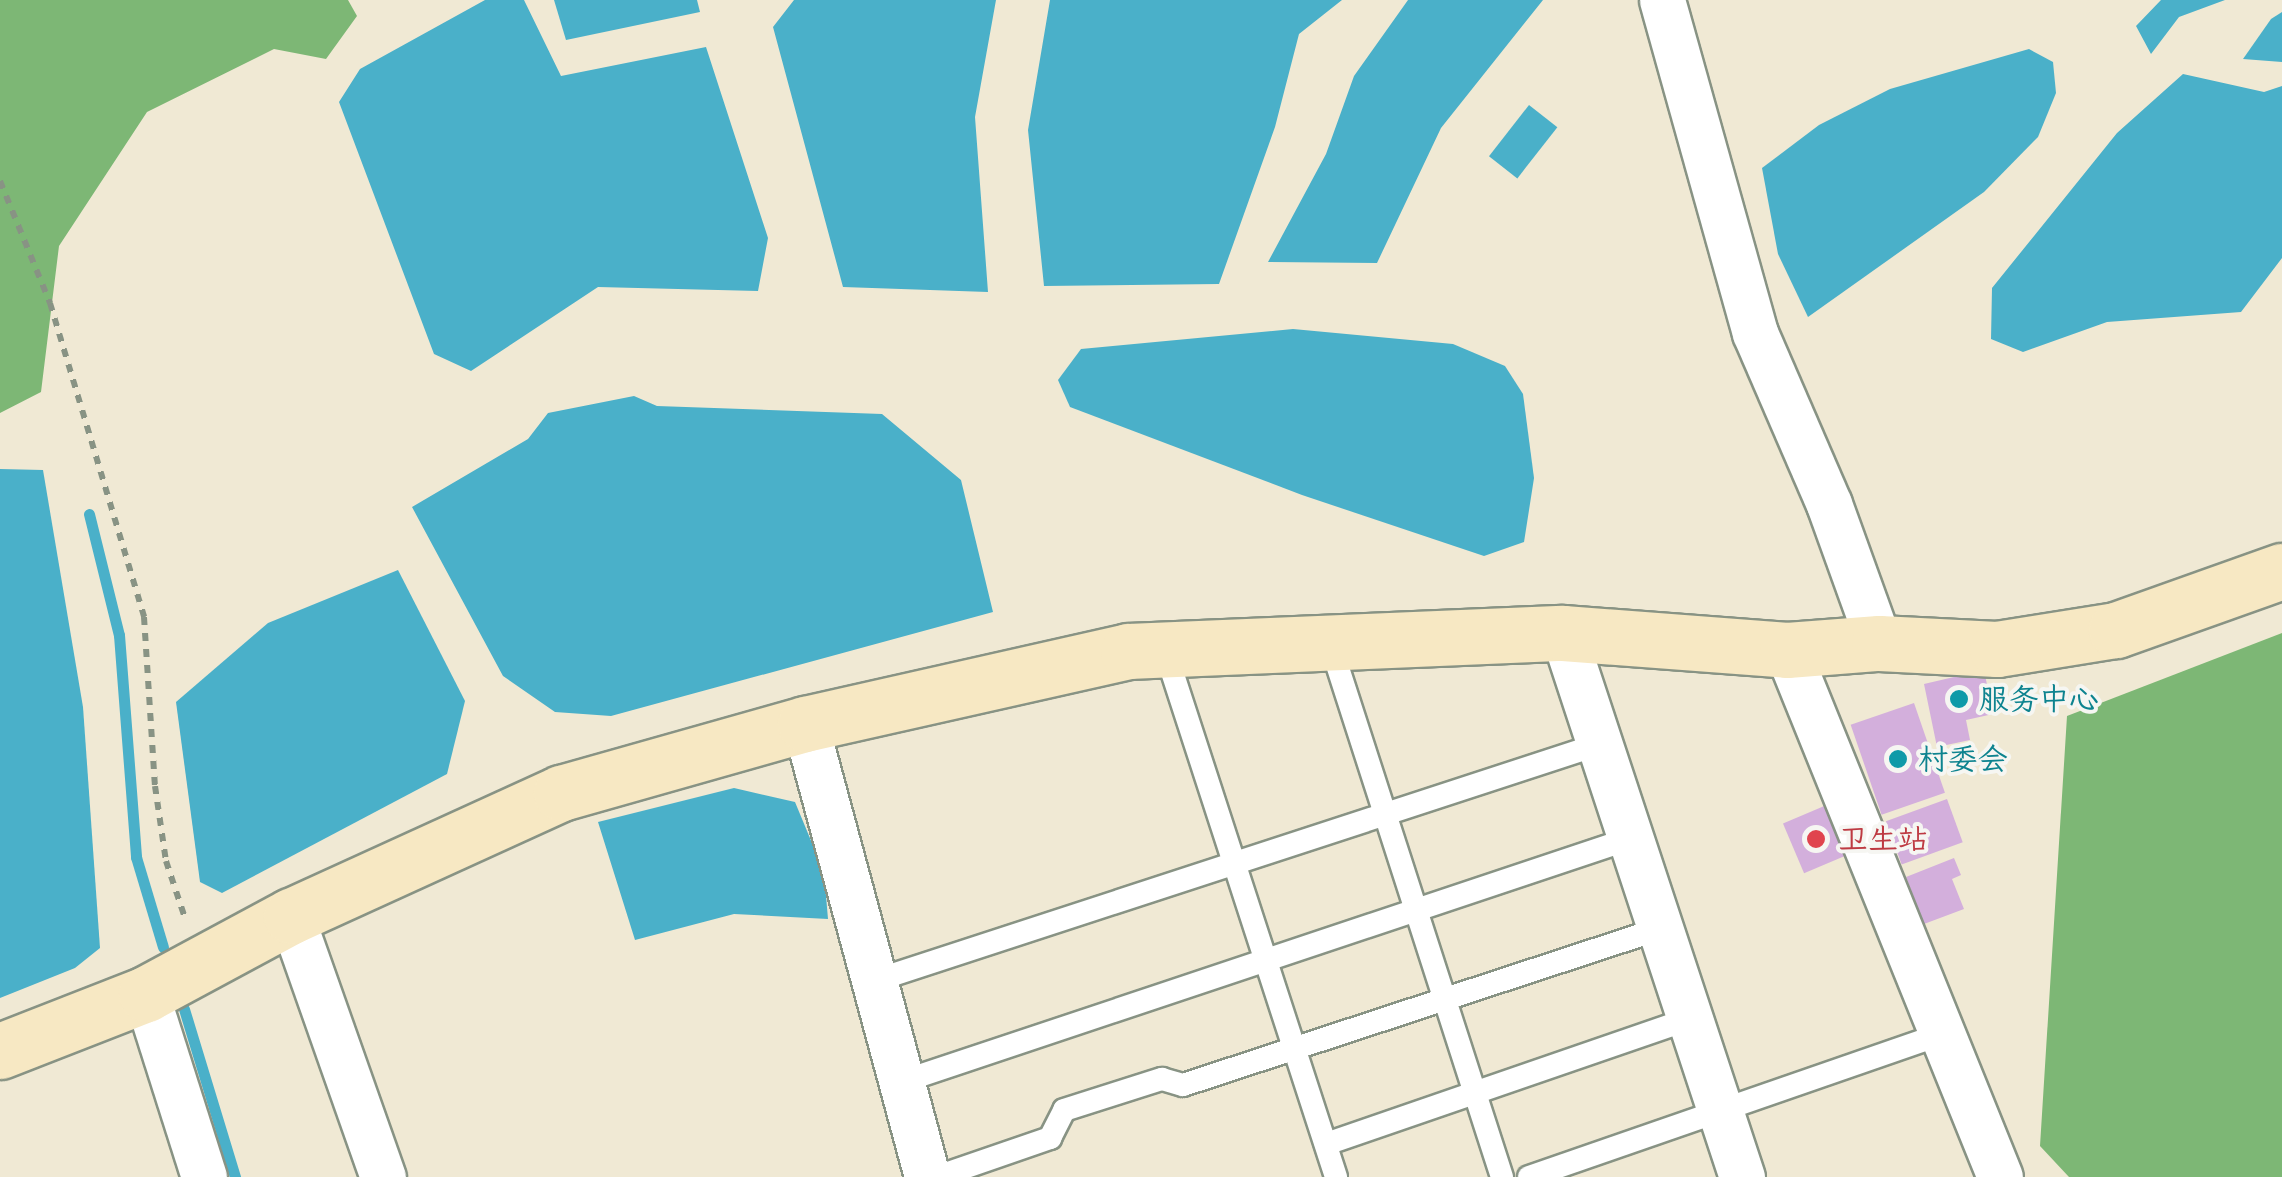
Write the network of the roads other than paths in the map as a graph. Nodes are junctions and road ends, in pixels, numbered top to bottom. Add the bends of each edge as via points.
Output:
1 (1662, 0) edge
2 (2282, 571) edge
3 (1563, 633) junction
4 (1330, 643) junction
5 (1880, 643) junction
6 (1164, 650) junction
7 (1787, 650) junction
8 (805, 724) junction
9 (1600, 744) junction
10 (1385, 814) junction
11 (1632, 838) junction
12 (1234, 863) junction
13 (1416, 910) junction
14 (292, 916) junction
15 (1662, 928) junction
16 (1266, 960) junction
17 (874, 981) junction
18 (146, 994) junction
19 (1444, 999) junction
20 (1691, 1018) junction
21 (1944, 1033) junction
22 (1295, 1048) junction
23 (0, 1051) edge
24 (901, 1082) junction
25 (1474, 1092) junction
26 (1722, 1112) junction
27 (1326, 1144) junction
28 (204, 1177) edge
29 (383, 1177) edge
30 (927, 1177) edge
31 (937, 1177) edge
32 (1336, 1177) edge
33 (1502, 1177) edge
34 (1529, 1177) edge
35 (1742, 1177) edge
36 (2000, 1177) edge

1 - 5 street via 1754,333 1829,504
2 - 5 street via 2116,630 1997,649
3 - 4 street
3 - 7 street
3 - 9 street
4 - 6 street
4 - 10 lane
5 - 7 street
6 - 8 street via 1128,652
6 - 12 lane
7 - 21 street
8 - 14 street via 561,793
8 - 17 street
9 - 10 lane
9 - 11 street
10 - 12 lane
10 - 13 lane
11 - 13 lane
11 - 15 street
12 - 16 lane
12 - 17 lane
13 - 16 lane
13 - 19 lane
14 - 18 street
14 - 29 street
15 - 19 lane
15 - 20 street
16 - 22 lane
16 - 24 lane
17 - 24 street
18 - 23 street
18 - 28 street
19 - 22 lane
19 - 25 lane
20 - 25 lane
20 - 26 street
21 - 26 lane
21 - 36 street
22 - 27 lane
22 - 31 lane via 1183,1084 1162,1079 1064,1110 1050,1138
24 - 30 street
25 - 27 lane
25 - 33 lane
26 - 34 lane
26 - 35 street
27 - 32 lane

